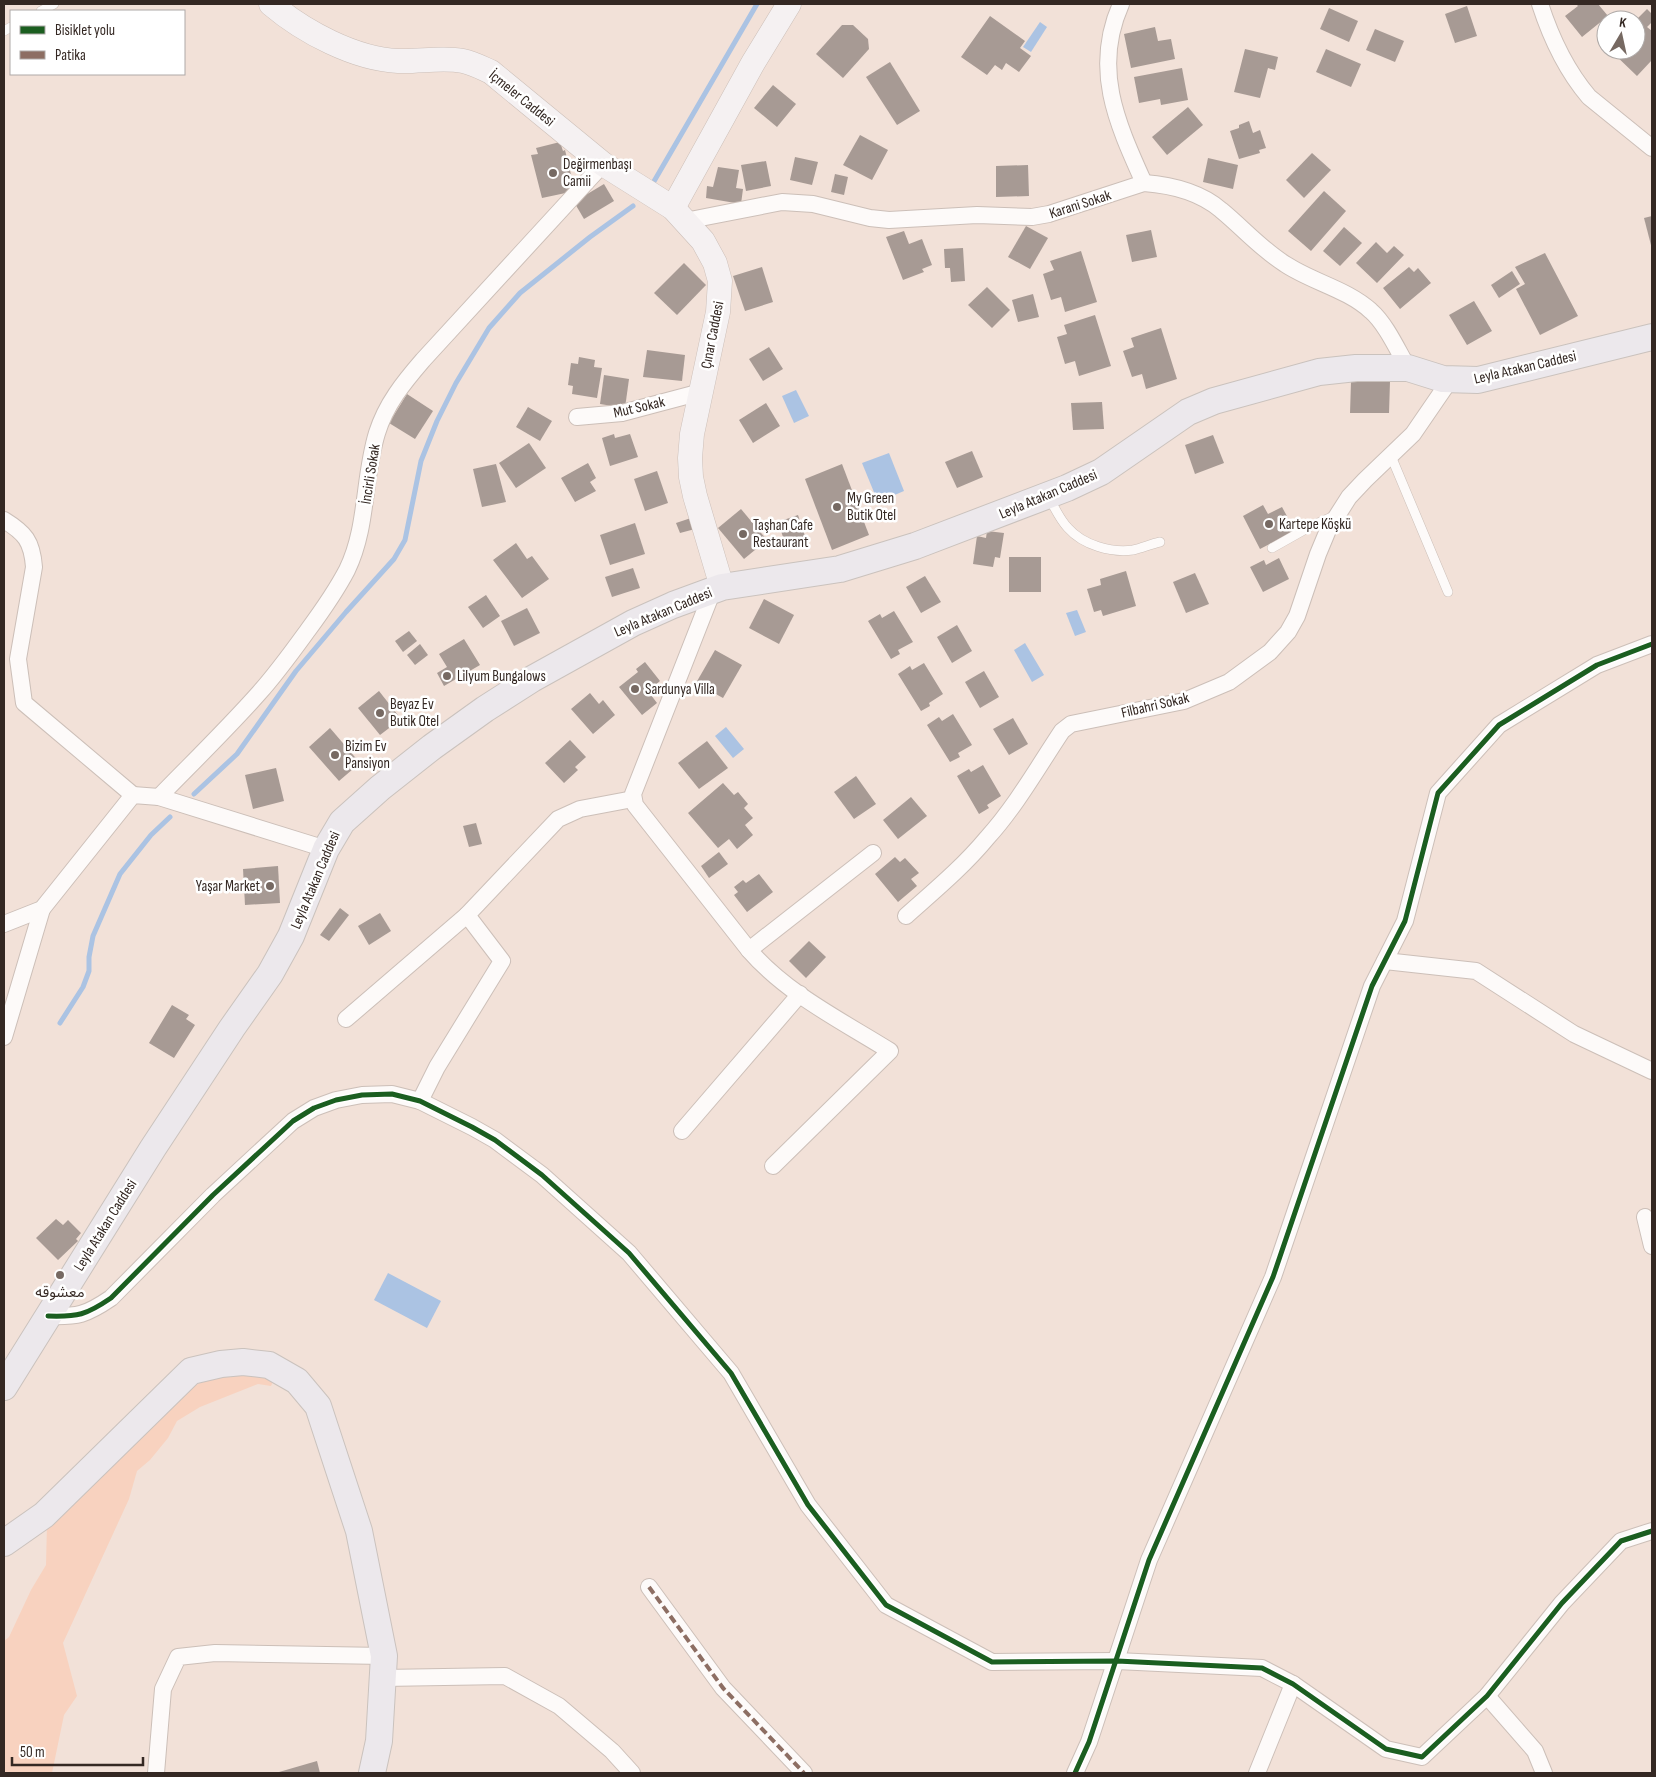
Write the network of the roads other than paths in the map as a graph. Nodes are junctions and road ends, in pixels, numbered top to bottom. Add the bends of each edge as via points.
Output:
1 (271, 4) edge
2 (789, 4) edge
3 (1120, 4) edge
4 (1540, 4) edge
5 (1652, 148) edge
6 (603, 164) junction
7 (1144, 183) junction
8 (679, 214) junction
9 (1652, 337) edge
10 (1408, 368) junction
11 (1450, 380) junction
12 (701, 392) junction
13 (577, 417) dead end
14 (1391, 456) junction
15 (1048, 496) junction
16 (1339, 513) junction
17 (4, 520) edge
18 (1160, 542) dead end
19 (1272, 548) dead end
20 (718, 588) junction
21 (1448, 592) dead end
22 (1652, 644) edge
23 (132, 795) junction
24 (159, 797) junction
25 (633, 799) junction
26 (326, 849) junction
27 (873, 852) dead end
28 (42, 909) junction
29 (467, 915) junction
30 (906, 916) dead end
31 (4, 924) edge
32 (750, 950) junction
33 (1384, 961) junction
34 (800, 994) junction
35 (346, 1019) dead end
36 (4, 1037) edge
37 (1652, 1071) edge
38 (420, 1101) junction
39 (682, 1131) dead end
40 (773, 1166) dead end
41 (1645, 1217) dead end
42 (1652, 1246) edge
43 (48, 1316) junction
44 (4, 1387) edge
45 (1652, 1531) edge
46 (4, 1543) edge
47 (649, 1587) dead end
48 (1117, 1661) junction
49 (383, 1667) junction
50 (1293, 1684) junction
51 (1487, 1696) junction
52 (156, 1773) edge
53 (372, 1773) edge
54 (632, 1773) edge
55 (804, 1773) edge
56 (1075, 1773) edge
57 (1257, 1773) edge
58 (1544, 1773) edge

1 - 6 street, İçmeler Caddesi via 334,43 361,54 398,61 462,61 484,68
2 - 8 street via 753,63
3 - 7 street via 1109,39 1110,84 1120,128
4 - 5 street via 1563,59 1589,98
6 - 8 street, İçmeler Caddesi
6 - 24 street, İncirli Sokak via 417,367 389,402 374,443 356,550 330,600 259,694
7 - 8 street, Karani Sokak via 1032,217 977,215 889,220 813,204 782,202
7 - 10 street, Karani Sokak via 1174,187 1210,202 1285,264 1359,302 1379,320
8 - 12 street, Çınar Caddesi via 703,241 715,263 720,282 718,312
9 - 11 main road, Leyla Atakan Caddesi via 1502,375 1478,380
10 - 11 main road, Leyla Atakan Caddesi
10 - 15 main road, Leyla Atakan Caddesi via 1320,372 1214,400 1188,412 1101,472
11 - 14 street, Filbahri Sokak via 1413,434
12 - 13 street, Mut Sokak via 622,413
12 - 20 street, Çınar Caddesi via 691,444 691,477
14 - 16 street, Filbahri Sokak via 1349,497
14 - 21 lane
15 - 18 lane via 1067,527 1090,544 1120,551
15 - 20 main road, Leyla Atakan Caddesi via 915,546 840,569
16 - 19 lane
16 - 30 street, Filbahri Sokak via 1318,554 1297,616 1270,652 1229,682 1184,701 1071,724 1062,731 988,838
17 - 23 street via 20,530 33,554 34,567 18,659 24,703
20 - 25 street
20 - 26 main road, Leyla Atakan Caddesi via 606,637 485,709 352,811
22 - 33 street via 1597,664 1499,725 1438,793 1405,921
23 - 24 street
23 - 28 street
24 - 26 street
25 - 29 street via 580,809 558,819
25 - 32 street
26 - 43 main road, Leyla Atakan Caddesi via 291,936 270,974 153,1148
27 - 32 street
28 - 31 street
28 - 36 street
29 - 35 street
29 - 38 street via 502,961 437,1067
32 - 34 street via 769,971
33 - 37 street via 1476,971 1574,1034
33 - 48 street via 1372,986 1273,1277 1149,1560
34 - 39 street
34 - 40 street via 890,1051
38 - 43 street via 378,1094 336,1100 314,1108 293,1121 213,1195 111,1298 80,1316
38 - 48 street via 495,1140 542,1175 630,1253 731,1373 808,1505 886,1605 992,1662
41 - 42 street
43 - 44 main road, Leyla Atakan Caddesi
45 - 51 street via 1621,1541 1562,1603
46 - 49 main road via 44,1516 191,1370 243,1362 269,1365 297,1381 318,1406 359,1531
47 - 55 street via 723,1688
48 - 50 street via 1262,1668
48 - 56 street
49 - 52 street via 215,1653 178,1657 163,1689
49 - 53 main road via 379,1741
49 - 54 street via 505,1676 559,1706
50 - 51 street via 1386,1749 1422,1757
50 - 57 street
51 - 58 street via 1535,1751

